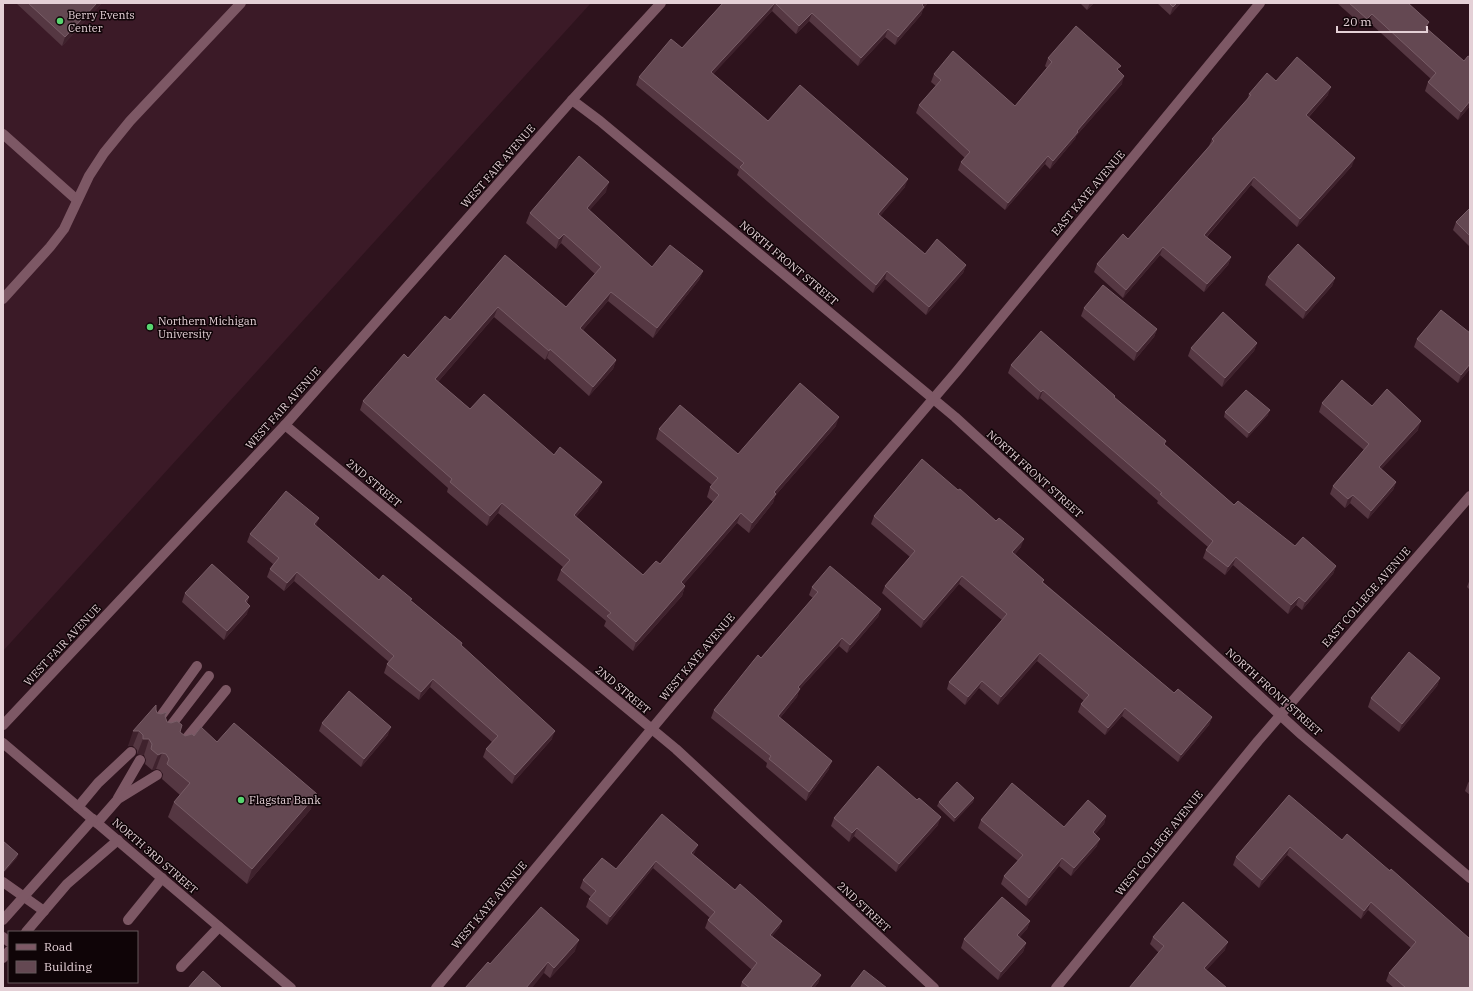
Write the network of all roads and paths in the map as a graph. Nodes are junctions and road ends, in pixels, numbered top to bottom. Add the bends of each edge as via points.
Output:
1 (241, 3) edge
2 (661, 3) edge
3 (1260, 3) edge
4 (572, 100) junction
5 (3, 134) edge
6 (77, 200) junction
7 (3, 299) edge
8 (933, 398) junction
9 (285, 426) junction
10 (1470, 496) edge
11 (197, 666) dead end
12 (209, 676) dead end
13 (226, 690) dead end
14 (1280, 714) junction
15 (156, 723) edge
16 (3, 725) edge
17 (652, 729) junction
18 (166, 732) edge
19 (3, 742) edge
20 (181, 745) edge
21 (131, 752) dead end
22 (140, 760) edge
23 (157, 775) edge
24 (118, 800) junction
25 (78, 807) junction
26 (95, 821) junction
27 (118, 840) junction
28 (162, 878) junction
29 (1470, 878) edge
30 (3, 882) edge
31 (24, 897) junction
32 (44, 911) junction
33 (3, 920) edge
34 (128, 920) dead end
35 (219, 927) junction
36 (27, 931) edge
37 (181, 967) dead end
38 (291, 988) edge
39 (436, 988) edge
40 (934, 988) edge
41 (1056, 988) edge

1 - 6 street via 130,121 104,153
2 - 4 street, WEST FAIR AVENUE
3 - 8 street, EAST KAYE AVENUE
4 - 8 street, NORTH FRONT STREET
4 - 9 street, WEST FAIR AVENUE
5 - 6 street
6 - 7 street via 64,229
8 - 14 street, NORTH FRONT STREET
8 - 17 street, WEST KAYE AVENUE
9 - 16 street, WEST FAIR AVENUE
9 - 17 street, 2ND STREET
10 - 14 street, EAST COLLEGE AVENUE
11 - 15 street
12 - 18 street
13 - 20 street
14 - 29 street, NORTH FRONT STREET
14 - 41 street, WEST COLLEGE AVENUE
17 - 39 street, WEST KAYE AVENUE
17 - 40 street, 2ND STREET
19 - 25 street, NORTH 3RD STREET
21 - 25 street via 98,783
22 - 24 street
23 - 24 street
24 - 26 street
25 - 26 street, NORTH 3RD STREET
26 - 27 street, NORTH 3RD STREET
26 - 31 street
27 - 28 street, NORTH 3RD STREET
27 - 32 street via 67,884
28 - 34 street
28 - 35 street, NORTH 3RD STREET
30 - 31 street
31 - 32 street
31 - 33 street
32 - 36 street
35 - 37 street
35 - 38 street, NORTH 3RD STREET

